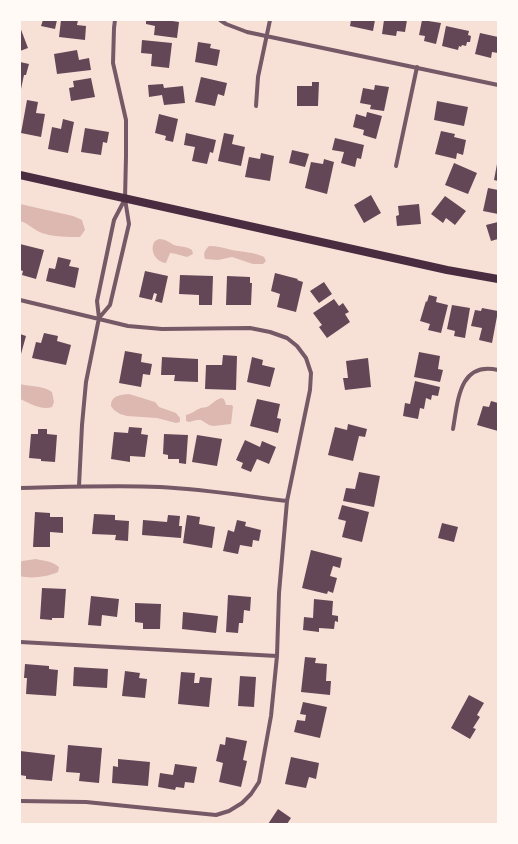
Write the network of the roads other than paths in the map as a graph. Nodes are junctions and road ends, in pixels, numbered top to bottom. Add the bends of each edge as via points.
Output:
1 (115, 20) edge
2 (220, 20) edge
3 (270, 20) edge
4 (266, 36) junction
5 (417, 67) junction
6 (498, 85) edge
7 (256, 106) dead end
8 (396, 166) dead end
9 (20, 175) edge
10 (125, 199) junction
11 (498, 278) edge
12 (20, 300) edge
13 (99, 318) junction
14 (498, 370) edge
15 (453, 429) dead end
16 (79, 486) junction
17 (20, 488) edge
18 (287, 501) junction
19 (20, 642) edge
20 (277, 656) junction
21 (20, 801) edge

1 - 10 street via 113,63 126,120
2 - 4 street via 247,32
3 - 4 street
4 - 5 street
4 - 7 street via 258,77
5 - 6 street
5 - 8 street
9 - 10 main road
10 - 11 main road via 447,270
10 - 13 street via 114,220 104,264 97,301
10 - 13 street via 129,224 110,305
12 - 13 street
13 - 16 street via 86,382
13 - 18 street via 128,326 162,329 250,328 287,338 298,346 306,358 311,373 310,390
14 - 15 street via 485,368 469,375 461,390
16 - 17 street
16 - 18 street via 210,491
18 - 20 street via 279,593
19 - 20 street
20 - 21 street via 271,716 259,782 242,803 229,811 216,815 86,802

